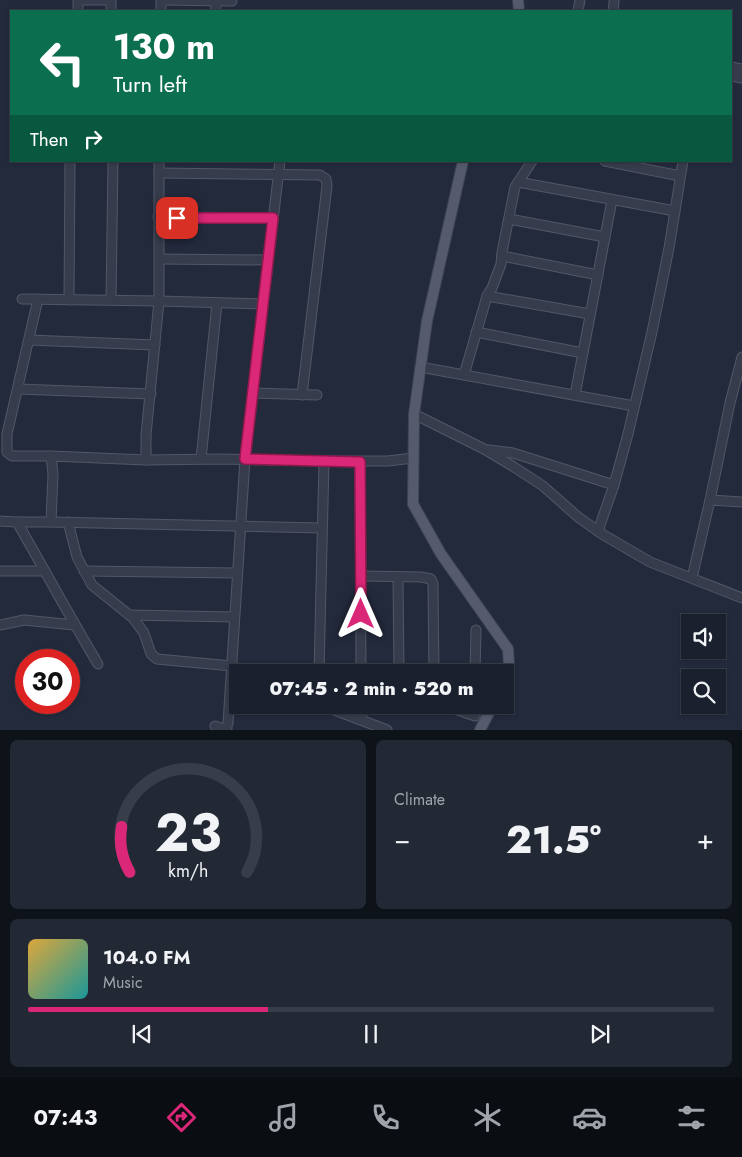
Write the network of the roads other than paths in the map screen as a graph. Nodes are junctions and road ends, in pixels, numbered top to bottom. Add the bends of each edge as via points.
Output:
1 (161, 0) edge
2 (217, 1) edge
3 (232, 1) dead end
4 (78, 10) edge
5 (111, 10) edge
6 (70, 162) edge
7 (113, 162) edge
8 (159, 162) edge
9 (280, 162) edge
10 (463, 162) edge
11 (531, 162) edge
12 (616, 162) edge
13 (683, 162) edge
14 (637, 164) edge
15 (158, 173) junction
16 (278, 175) junction
17 (680, 176) junction
18 (518, 182) junction
19 (612, 200) junction
20 (675, 211) junction
21 (158, 218) junction
22 (273, 218) junction
23 (509, 219) junction
24 (605, 237) junction
25 (502, 256) junction
26 (160, 259) junction
27 (268, 260) junction
28 (598, 275) junction
29 (486, 296) junction
30 (22, 299) dead end
31 (38, 299) junction
32 (69, 300) junction
33 (111, 300) junction
34 (159, 301) junction
35 (217, 303) junction
36 (263, 304) junction
37 (590, 314) junction
38 (476, 332) junction
39 (29, 340) junction
40 (155, 345) junction
41 (583, 352) junction
42 (742, 357) edge
43 (420, 367) junction
44 (464, 375) junction
45 (18, 389) junction
46 (253, 393) junction
47 (151, 394) junction
48 (302, 395) junction
49 (317, 395) dead end
50 (576, 395) junction
51 (634, 406) junction
52 (414, 414) junction
53 (484, 449) junction
54 (51, 456) junction
55 (413, 458) junction
56 (201, 459) junction
57 (245, 459) junction
58 (146, 460) junction
59 (324, 461) junction
60 (360, 462) junction
61 (614, 485) junction
62 (710, 500) junction
63 (742, 502) edge
64 (0, 521) edge
65 (17, 522) junction
66 (51, 522) junction
67 (68, 522) junction
68 (240, 526) junction
69 (322, 528) junction
70 (598, 531) junction
71 (0, 571) edge
72 (46, 571) junction
73 (84, 571) junction
74 (237, 574) junction
75 (361, 576) junction
76 (398, 576) junction
77 (692, 578) junction
78 (742, 598) edge
79 (129, 614) junction
80 (234, 617) junction
81 (0, 624) edge
82 (74, 625) junction
83 (476, 630) dead end
84 (98, 664) dead end
85 (232, 664) edge
86 (319, 664) edge
87 (361, 664) edge
88 (399, 664) edge
89 (434, 664) edge
90 (475, 664) edge
91 (509, 664) edge
92 (229, 666) edge
93 (229, 709) edge
94 (346, 714) edge
95 (362, 714) edge
96 (488, 714) edge
97 (362, 720) junction
98 (215, 726) dead end
99 (226, 729) edge
100 (387, 730) edge
101 (480, 730) edge

1 - 2 street
2 - 3 street
4 - 5 street via 78,0 111,0
6 - 32 street
7 - 33 street
8 - 15 street
9 - 16 street
10 - 43 main road via 427,321
11 - 18 street
12 - 14 street
13 - 17 street
14 - 17 street
15 - 16 street
15 - 21 street
16 - 22 street
16 - 48 street via 320,175 326,179 327,186
17 - 20 street
18 - 19 street
18 - 23 street
19 - 20 street
19 - 24 street
20 - 51 street
21 - 22 street
21 - 26 street
22 - 27 street
23 - 24 street
23 - 25 street
24 - 28 street
25 - 28 street
25 - 29 street
26 - 27 street
26 - 34 street
27 - 36 street
28 - 37 street
29 - 37 street
29 - 38 street
30 - 31 street
31 - 32 street
31 - 39 street
32 - 33 street
33 - 34 street
34 - 35 street
34 - 40 street
35 - 36 street
35 - 56 street
36 - 46 street
37 - 41 street
38 - 41 street
38 - 44 street
39 - 40 street
39 - 45 street
40 - 47 street
41 - 50 street
42 - 62 street
43 - 44 street
43 - 52 main road
44 - 50 street
45 - 47 street
45 - 54 street via 7,434 7,452 12,456
46 - 48 street
46 - 57 street
47 - 58 street
48 - 49 street
50 - 51 street
51 - 61 street
52 - 53 street
52 - 55 main road
53 - 61 street via 513,453
53 - 70 street via 543,486
54 - 58 street
54 - 66 street
55 - 60 street
55 - 91 main road via 412,504 441,554 508,649
56 - 57 street
56 - 58 street
57 - 59 street
57 - 68 street
59 - 60 street
59 - 69 street
60 - 75 street
61 - 70 street
62 - 63 street
62 - 77 street
64 - 65 street
65 - 66 street
65 - 72 street
66 - 67 street
67 - 68 street
67 - 73 street
68 - 69 street
68 - 74 street
69 - 86 street
70 - 77 street via 650,562
71 - 72 street
72 - 82 street
73 - 74 street
73 - 79 street via 92,585
74 - 80 street
75 - 76 street
75 - 87 street
76 - 88 street
76 - 89 street via 426,578 433,584
77 - 78 street
79 - 80 street
79 - 92 street via 144,633 157,659
80 - 85 street
81 - 82 street via 24,620
82 - 84 street
83 - 90 street
93 - 99 street
94 - 97 street
95 - 97 street
96 - 101 main road
97 - 100 street
98 - 99 street

